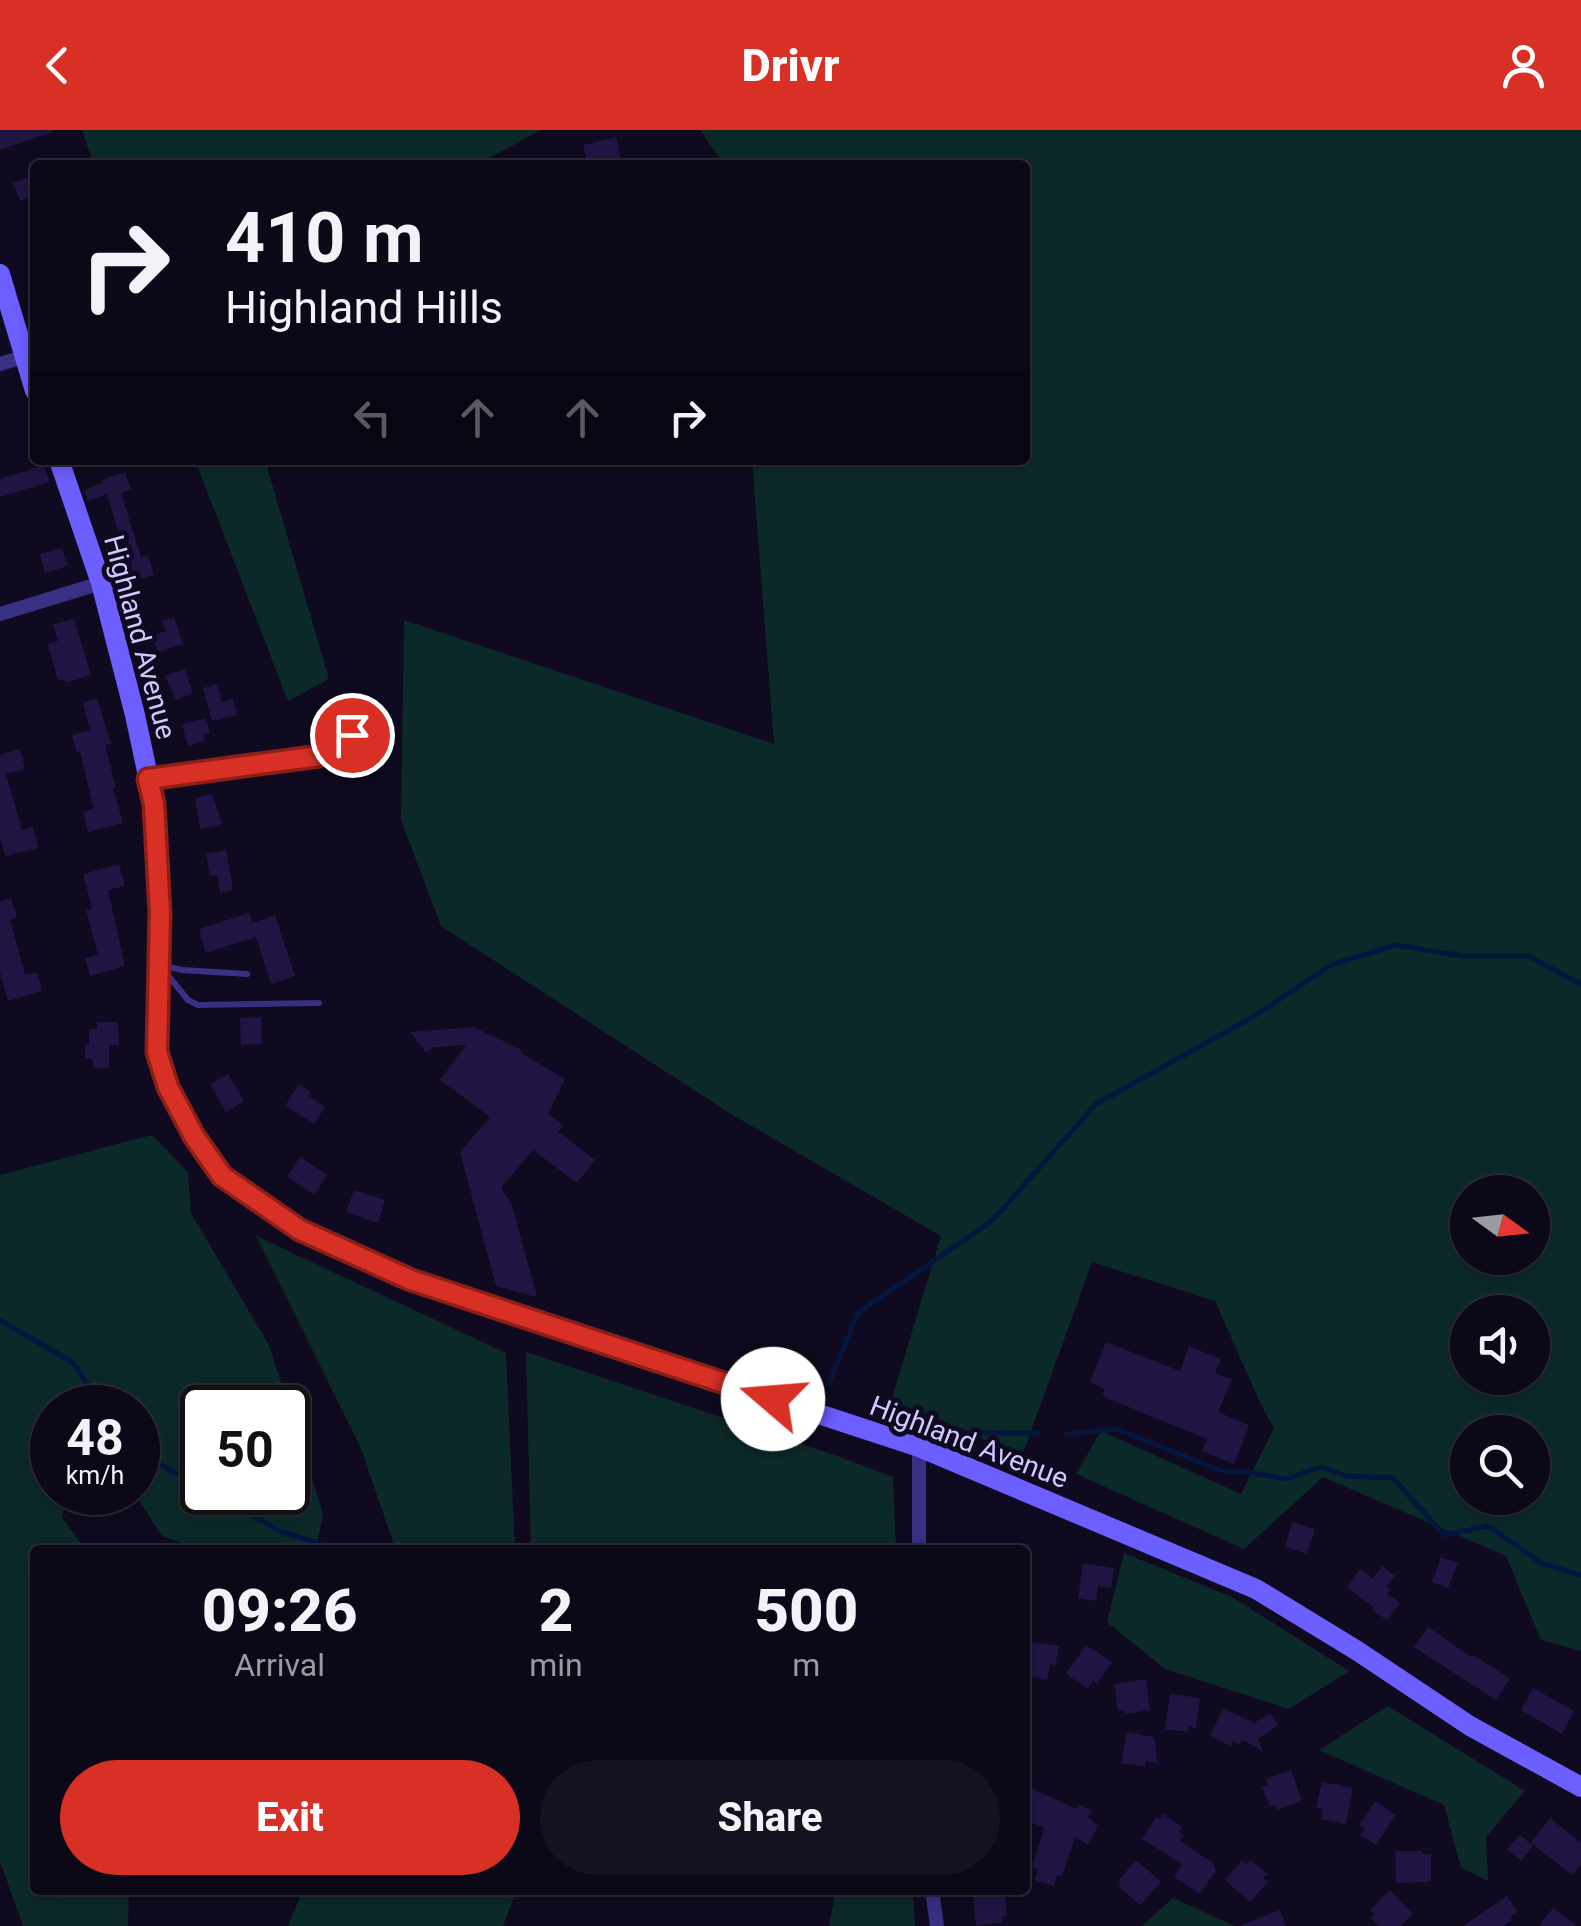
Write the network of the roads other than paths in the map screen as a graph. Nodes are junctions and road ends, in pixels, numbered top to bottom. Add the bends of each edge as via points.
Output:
1 (0, 274) edge
2 (23, 357) junction
3 (0, 364) edge
4 (30, 377) edge
5 (60, 465) edge
6 (101, 583) junction
7 (0, 614) edge
8 (352, 735) dead end
9 (148, 779) junction
10 (159, 964) junction
11 (247, 974) dead end
12 (319, 1003) dead end
13 (919, 1447) junction
14 (919, 1545) edge
15 (1581, 1787) edge
16 (933, 1895) edge
17 (937, 1926) edge

1 - 2 main road
2 - 3 street
2 - 4 main road
5 - 6 main road, Highland Avenue
6 - 7 street
6 - 9 main road, Highland Avenue
8 - 9 street via 319,756
9 - 10 main road, Highland Avenue
10 - 11 lane
10 - 12 lane via 198,1005
10 - 13 main road, Highland Avenue via 157,1052 185,1120 222,1176 300,1230 411,1280
13 - 14 street
13 - 15 main road, Highland Avenue via 1256,1590 1470,1726
16 - 17 street

